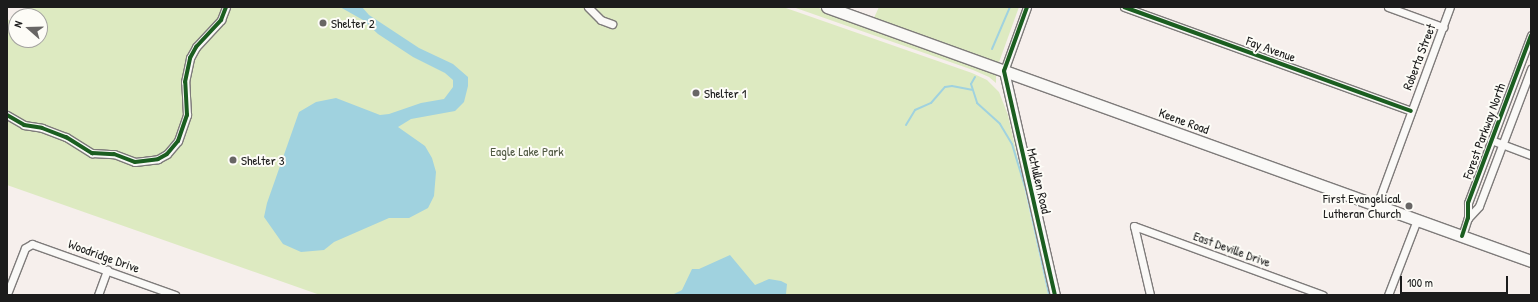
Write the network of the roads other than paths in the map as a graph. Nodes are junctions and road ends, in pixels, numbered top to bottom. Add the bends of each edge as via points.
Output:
1 (226, 7) edge
2 (588, 7) edge
3 (827, 7) edge
4 (1027, 7) edge
5 (1124, 7) edge
6 (1388, 7) edge
7 (1450, 7) edge
8 (612, 24) dead end
9 (1443, 27) junction
10 (1531, 35) edge
11 (1531, 69) edge
12 (1004, 71) junction
13 (1411, 110) junction
14 (7, 115) edge
15 (1491, 140) junction
16 (1503, 145) junction
17 (1531, 155) edge
18 (1377, 205) junction
19 (1468, 218) junction
20 (1417, 220) junction
21 (1462, 236) junction
22 (1531, 261) edge
23 (107, 270) junction
24 (7, 294) edge
25 (98, 295) edge
26 (176, 295) edge
27 (1056, 295) edge
28 (1150, 295) edge
29 (1323, 295) edge
30 (1388, 295) edge

1 - 14 street via 221,20 196,47 190,58 185,82 187,115 178,141 167,154 158,159 135,162 114,154 92,153 66,137 42,128 24,125
2 - 8 street via 601,20
3 - 12 main road, Keene Road
4 - 12 street
5 - 13 street, Fay Avenue
6 - 9 street
7 - 9 street, Roberta Street
9 - 13 street, Roberta Street
10 - 15 street, Forest Parkway North
11 - 16 street, Forest Parkway North
12 - 18 main road, Keene Road
12 - 27 street, McMullen Road
13 - 18 street, Roberta Street
15 - 16 street
15 - 19 street, Forest Parkway North via 1468,203
16 - 17 street
16 - 19 street, Forest Parkway North via 1479,206
18 - 20 main road, Keene Road
19 - 21 street, Forest Parkway North
20 - 21 main road, Keene Road
20 - 30 street
21 - 22 main road, Keene Road
23 - 24 street, Woodridge Drive via 32,244 25,248
23 - 25 street
23 - 26 street, Woodridge Drive
28 - 29 street, East Deville Drive via 1134,226

